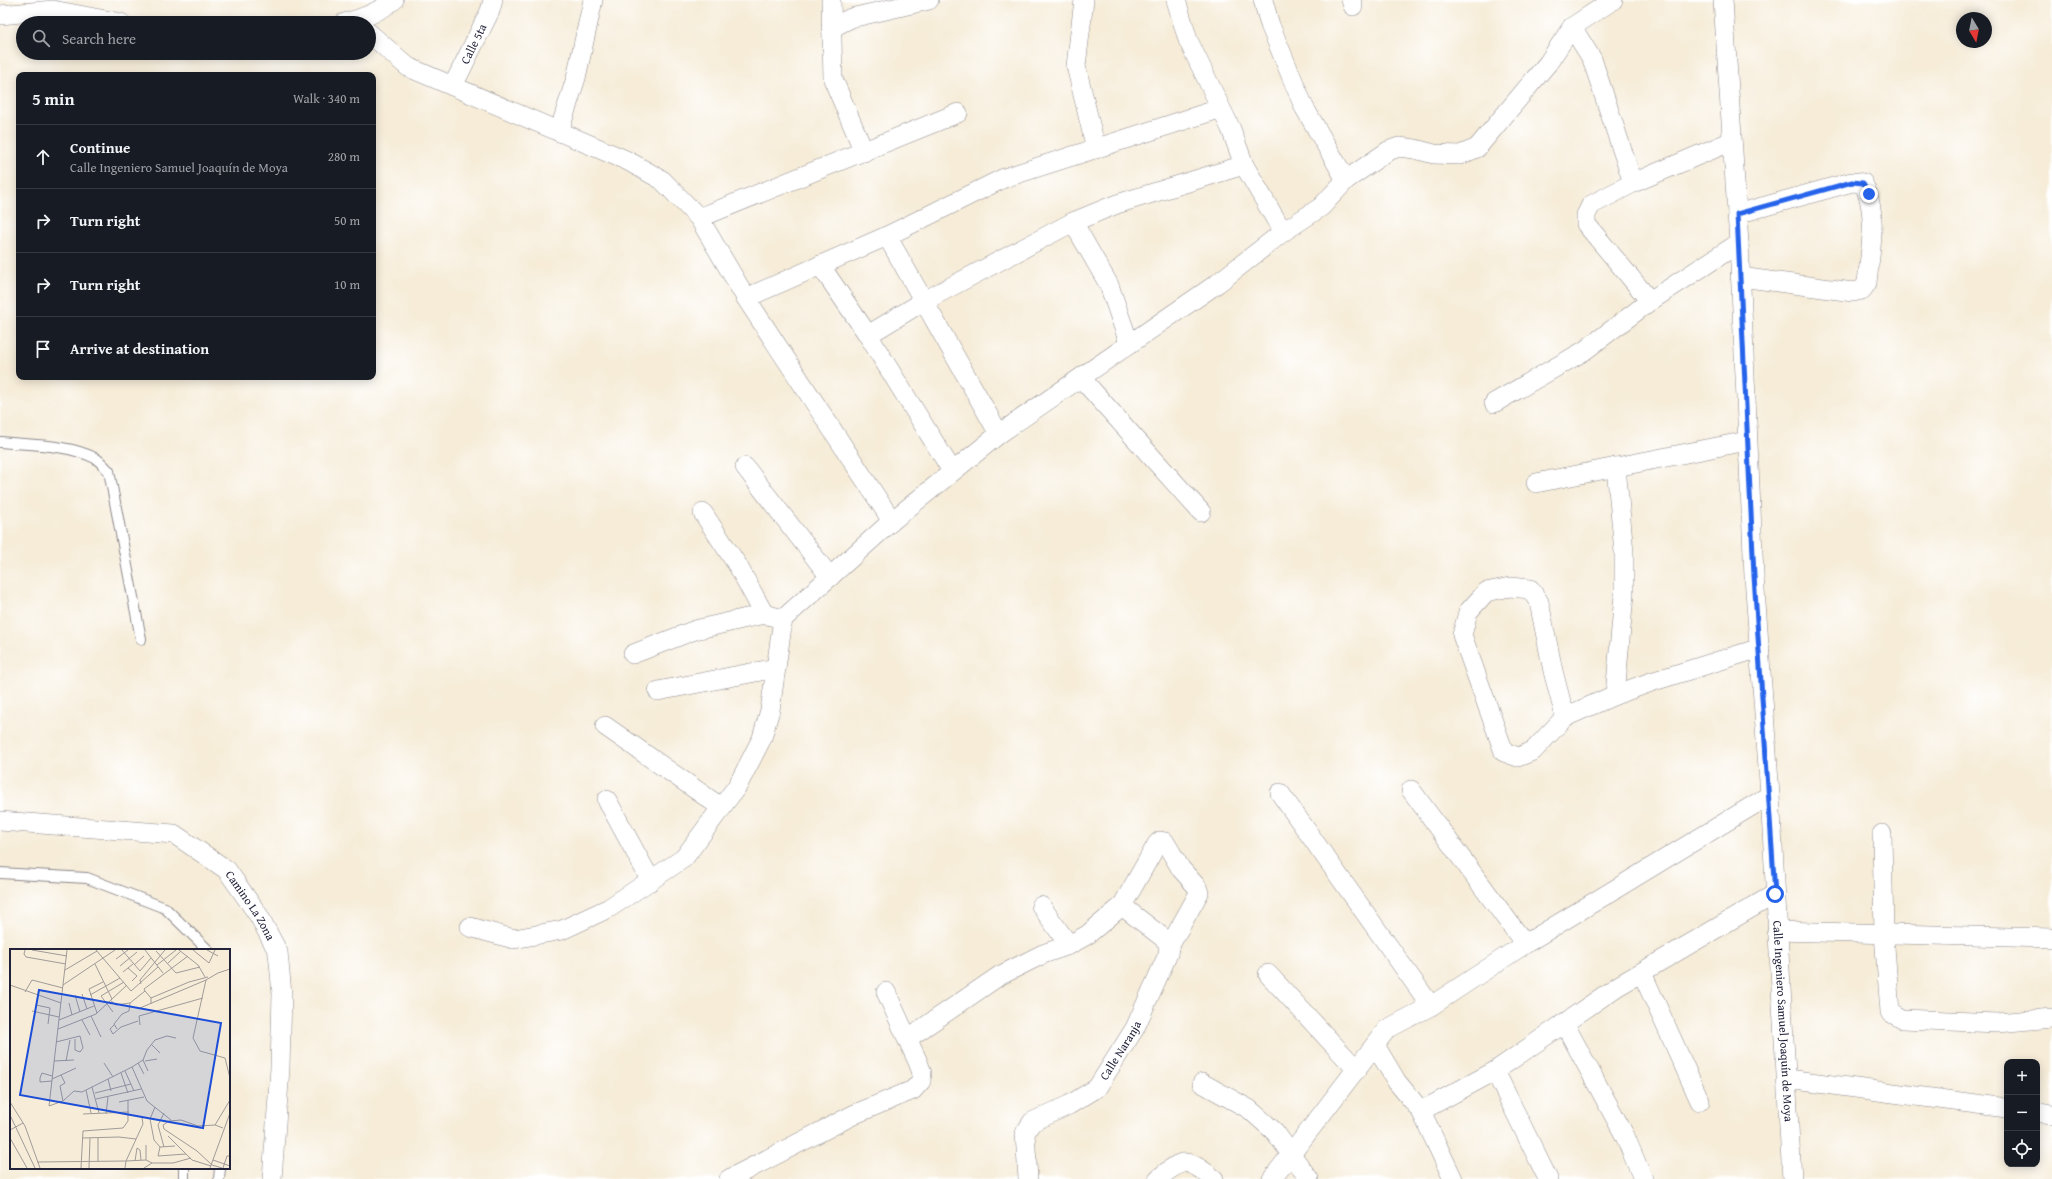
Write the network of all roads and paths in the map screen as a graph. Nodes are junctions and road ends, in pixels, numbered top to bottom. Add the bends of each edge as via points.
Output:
1 (394, 0) edge
2 (493, 0) edge
3 (593, 0) edge
4 (831, 0) edge
5 (930, 0) edge
6 (1084, 0) edge
7 (1176, 0) edge
8 (1264, 0) edge
9 (1613, 0) edge
10 (1723, 0) edge
11 (0, 15) edge
12 (84, 16) edge
13 (371, 16) edge
14 (1572, 27) junction
15 (831, 28) junction
16 (376, 41) edge
17 (453, 86) junction
18 (1220, 109) junction
19 (958, 113) dead end
20 (559, 132) junction
21 (1732, 141) junction
22 (1096, 149) junction
23 (864, 152) junction
24 (1244, 164) junction
25 (1346, 180) junction
26 (1633, 183) junction
27 (1737, 214) junction
28 (699, 218) junction
29 (1073, 222) junction
30 (1283, 232) junction
31 (887, 236) junction
32 (1739, 243) junction
33 (820, 265) junction
34 (1740, 277) junction
35 (746, 298) junction
36 (924, 301) junction
37 (1650, 301) junction
38 (868, 335) junction
39 (1129, 343) junction
40 (1081, 378) junction
41 (1494, 403) dead end
42 (999, 434) junction
43 (1747, 441) junction
44 (0, 442) edge
45 (744, 467) dead end
46 (1616, 467) junction
47 (952, 471) junction
48 (1536, 483) dead end
49 (1201, 512) dead end
50 (704, 513) dead end
51 (892, 521) junction
52 (830, 577) junction
53 (764, 614) junction
54 (783, 619) junction
55 (141, 639) dead end
56 (1760, 648) junction
57 (633, 654) dead end
58 (776, 668) junction
59 (658, 690) dead end
60 (1615, 695) junction
61 (1565, 717) junction
62 (605, 726) dead end
63 (1411, 790) dead end
64 (1280, 793) dead end
65 (1770, 795) junction
66 (607, 800) dead end
67 (722, 808) junction
68 (0, 821) edge
69 (1882, 834) dead end
70 (0, 873) edge
71 (651, 881) junction
72 (1775, 894) junction
73 (1041, 906) dead end
74 (1122, 906) junction
75 (470, 927) dead end
76 (1777, 931) junction
77 (1884, 934) junction
78 (2052, 938) edge
79 (1525, 944) junction
80 (1069, 945) junction
81 (1169, 947) junction
82 (207, 949) edge
83 (1642, 973) junction
84 (1268, 974) dead end
85 (886, 992) dead end
86 (1431, 1006) junction
87 (2052, 1018) edge
88 (1564, 1023) junction
89 (907, 1039) junction
90 (1375, 1044) junction
91 (1357, 1070) junction
92 (1495, 1071) junction
93 (1787, 1080) junction
94 (1202, 1083) dead end
95 (1700, 1101) dead end
96 (2004, 1108) edge
97 (1421, 1111) junction
98 (2040, 1112) edge
99 (2052, 1114) edge
100 (1290, 1153) junction
101 (220, 1169) edge
102 (1447, 1176) edge
103 (219, 1179) edge
104 (272, 1179) edge
105 (729, 1179) edge
106 (1028, 1179) edge
107 (1158, 1179) edge
108 (1214, 1179) edge
109 (1272, 1179) edge
110 (1309, 1179) edge
111 (1548, 1179) edge
112 (1643, 1179) edge
113 (1792, 1179) edge

1 - 13 street
2 - 17 street, Calle 5ta
3 - 20 street via 576,78
4 - 15 street
5 - 15 street via 852,18
6 - 22 street via 1076,66
7 - 18 street via 1188,40
8 - 25 street via 1270,25 1304,107
9 - 14 street
10 - 21 street, Calle Ingeniero Samuel Joaquín de Moya
11 - 12 street via 52,10
14 - 25 street via 1548,63 1477,148 1460,156 1399,147 1388,151
14 - 26 street via 1592,59
15 - 23 street via 833,79
16 - 17 street via 408,67
17 - 20 street
18 - 22 street
18 - 24 street via 1231,129
19 - 23 street
20 - 28 street via 628,161 662,180
21 - 26 street
21 - 27 street, Calle Ingeniero Samuel Joaquín de Moya
22 - 31 street via 1004,178
23 - 28 street
24 - 29 street via 1117,204
24 - 30 street
25 - 30 street via 1321,207
26 - 37 street via 1591,205 1586,215 1586,224
27 - 32 street, Calle Ingeniero Samuel Joaquín de Moya
27 - 34 street via 1852,182 1863,183 1869,194 1872,226 1867,283 1862,290 1853,292
28 - 35 street
29 - 36 street
29 - 39 street via 1109,285
30 - 39 street via 1218,283
31 - 33 street
31 - 36 street
32 - 34 street, Calle Ingeniero Samuel Joaquín de Moya
32 - 37 street
33 - 35 street
33 - 38 street
34 - 43 street, Calle Ingeniero Samuel Joaquín de Moya
35 - 51 street
36 - 38 street
36 - 42 street
37 - 41 street via 1584,351
38 - 47 street
39 - 40 street
40 - 42 street
40 - 49 street
42 - 47 street
43 - 46 street
43 - 56 street, Calle Ingeniero Samuel Joaquín de Moya
44 - 55 lane via 76,452 96,459 109,470
45 - 52 street
46 - 48 street
46 - 60 street via 1624,552 1624,595
47 - 51 street
50 - 53 street via 738,566
51 - 52 street
52 - 54 street
53 - 54 street
53 - 57 street via 695,630
54 - 58 street
56 - 60 street
56 - 65 street, Calle Ingeniero Samuel Joaquín de Moya
58 - 59 street
58 - 67 street via 770,710 762,738 738,785
60 - 61 street
61 - 61 street via 1533,751 1518,757 1504,752 1462,635 1468,612 1486,592 1510,587 1530,589 1539,602
62 - 67 street
63 - 79 street
64 - 86 street
65 - 72 street, Calle Ingeniero Samuel Joaquín de Moya
65 - 79 street
66 - 71 street
67 - 71 street via 684,858
68 - 104 street, Camino La Zona via 174,834 226,870 259,916 278,952 282,994
69 - 77 street
70 - 82 lane via 87,878 165,908
71 - 75 street via 609,908 562,930 514,939
72 - 76 street, Calle Ingeniero Samuel Joaquín de Moya
72 - 83 street
73 - 80 street
74 - 80 street via 1087,935
74 - 81 street via 1166,940
74 - 81 street, Calle Naranja via 1156,844 1160,841 1165,842 1199,893
76 - 77 street
76 - 93 street, Calle Ingeniero Samuel Joaquín de Moya
77 - 78 street
77 - 87 street via 1890,1012 1902,1020 1996,1023
79 - 86 street
80 - 89 street via 1043,954 999,976
81 - 106 street, Calle Naranja via 1135,1028 1097,1088 1032,1122 1026,1133
83 - 88 street via 1618,986
83 - 95 street
84 - 91 street
85 - 89 street
86 - 90 street via 1387,1028
88 - 92 street
88 - 112 street via 1625,1136
89 - 105 street via 922,1073 921,1082 913,1090 855,1114
90 - 91 street
90 - 97 street via 1397,1082
91 - 100 street
92 - 97 street
92 - 111 street
93 - 96 street
93 - 113 street, Calle Ingeniero Samuel Joaquín de Moya
94 - 100 street via 1249,1109 1276,1132
97 - 102 street
98 - 99 street
100 - 109 street
100 - 110 street
101 - 103 lane
107 - 108 street via 1173,1166 1183,1162 1192,1163

